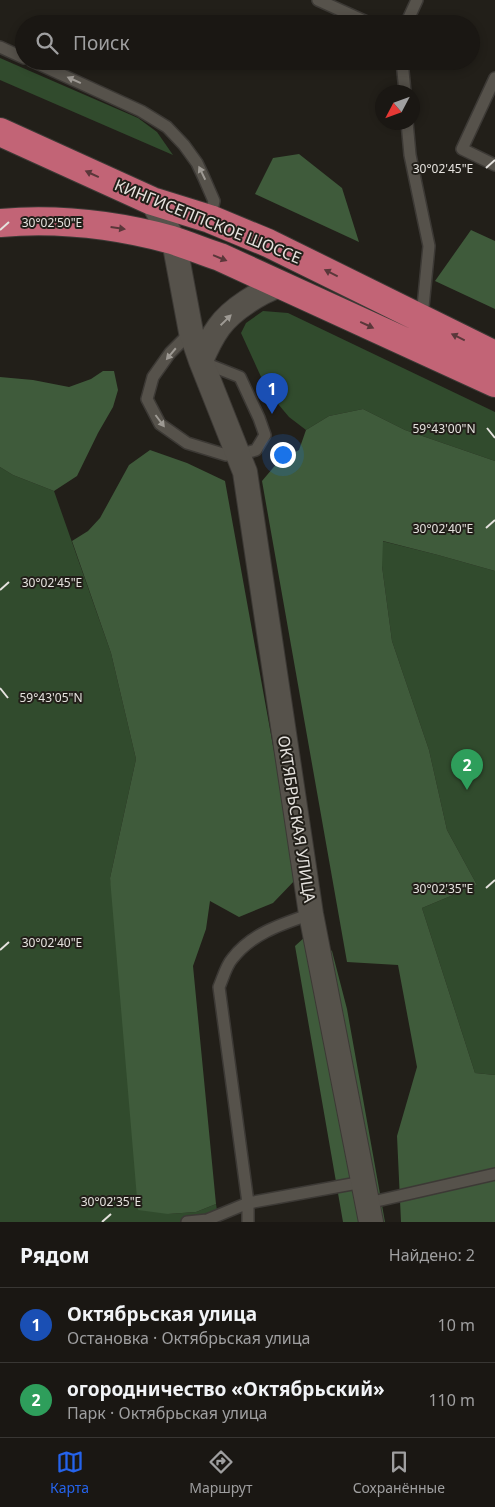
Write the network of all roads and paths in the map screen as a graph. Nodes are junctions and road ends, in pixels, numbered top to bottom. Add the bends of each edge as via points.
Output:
1 (318, 0) edge
2 (417, 0) edge
3 (350, 15) edge
4 (410, 15) edge
5 (0, 47) edge
6 (15, 54) edge
7 (52, 70) edge
8 (403, 70) edge
9 (495, 78) edge
10 (404, 85) edge
11 (408, 130) edge
12 (0, 132) edge
13 (495, 165) edge
14 (152, 201) junction
15 (210, 219) junction
16 (0, 223) edge
17 (174, 241) junction
18 (280, 285) junction
19 (422, 319) junction
20 (191, 332) junction
21 (495, 355) edge
22 (201, 361) junction
23 (495, 383) edge
24 (238, 455) junction
25 (311, 914) junction
26 (495, 1174) edge
27 (248, 1203) junction
28 (367, 1203) edge
29 (188, 1222) edge
30 (248, 1222) edge

1 - 3 lane
2 - 4 lane
5 - 6 lane
15 -> 7 lane via 214,201 197,163 167,127 141,111
8 - 10 lane
9 - 13 lane via 462,149
11 - 19 lane via 429,246
14 -> 12 highway, КИНГИСЕППСКОЕ ШОССЕ
14 - 15 highway, КИНГИСЕППСКОЕ ШОССЕ
14 - 17 street, ОКТЯБРЬСКАЯ УЛИЦА
19 -> 15 highway, КИНГИСЕППСКОЕ ШОССЕ via 303,259
16 -> 17 highway, КИНГИСЕППСКОЕ ШОССЕ via 84,224 126,229
17 -> 18 highway, КИНГИСЕППСКОЕ ШОССЕ via 220,257
17 - 20 street, ОКТЯБРЬСКАЯ УЛИЦА
22 -> 18 street via 220,325 265,290
18 -> 23 highway, КИНГИСЕППСКОЕ ШОССЕ
21 -> 19 highway, КИНГИСЕППСКОЕ ШОССЕ
20 - 22 street, ОКТЯБРЬСКАЯ УЛИЦА
20 -> 24 lane via 153,377 148,399 160,424 187,444 226,455
22 - 24 street, ОКТЯБРЬСКАЯ УЛИЦА
22 - 24 lane via 240,377 259,418 265,435 256,450
24 - 25 street, ОКТЯБРЬСКАЯ УЛИЦА via 245,472
25 - 27 lane via 273,927 250,940 231,960 219,987
25 - 28 street, ОКТЯБРЬСКАЯ УЛИЦА
26 - 28 lane
27 - 28 lane
27 - 29 lane via 207,1220
27 - 30 lane

